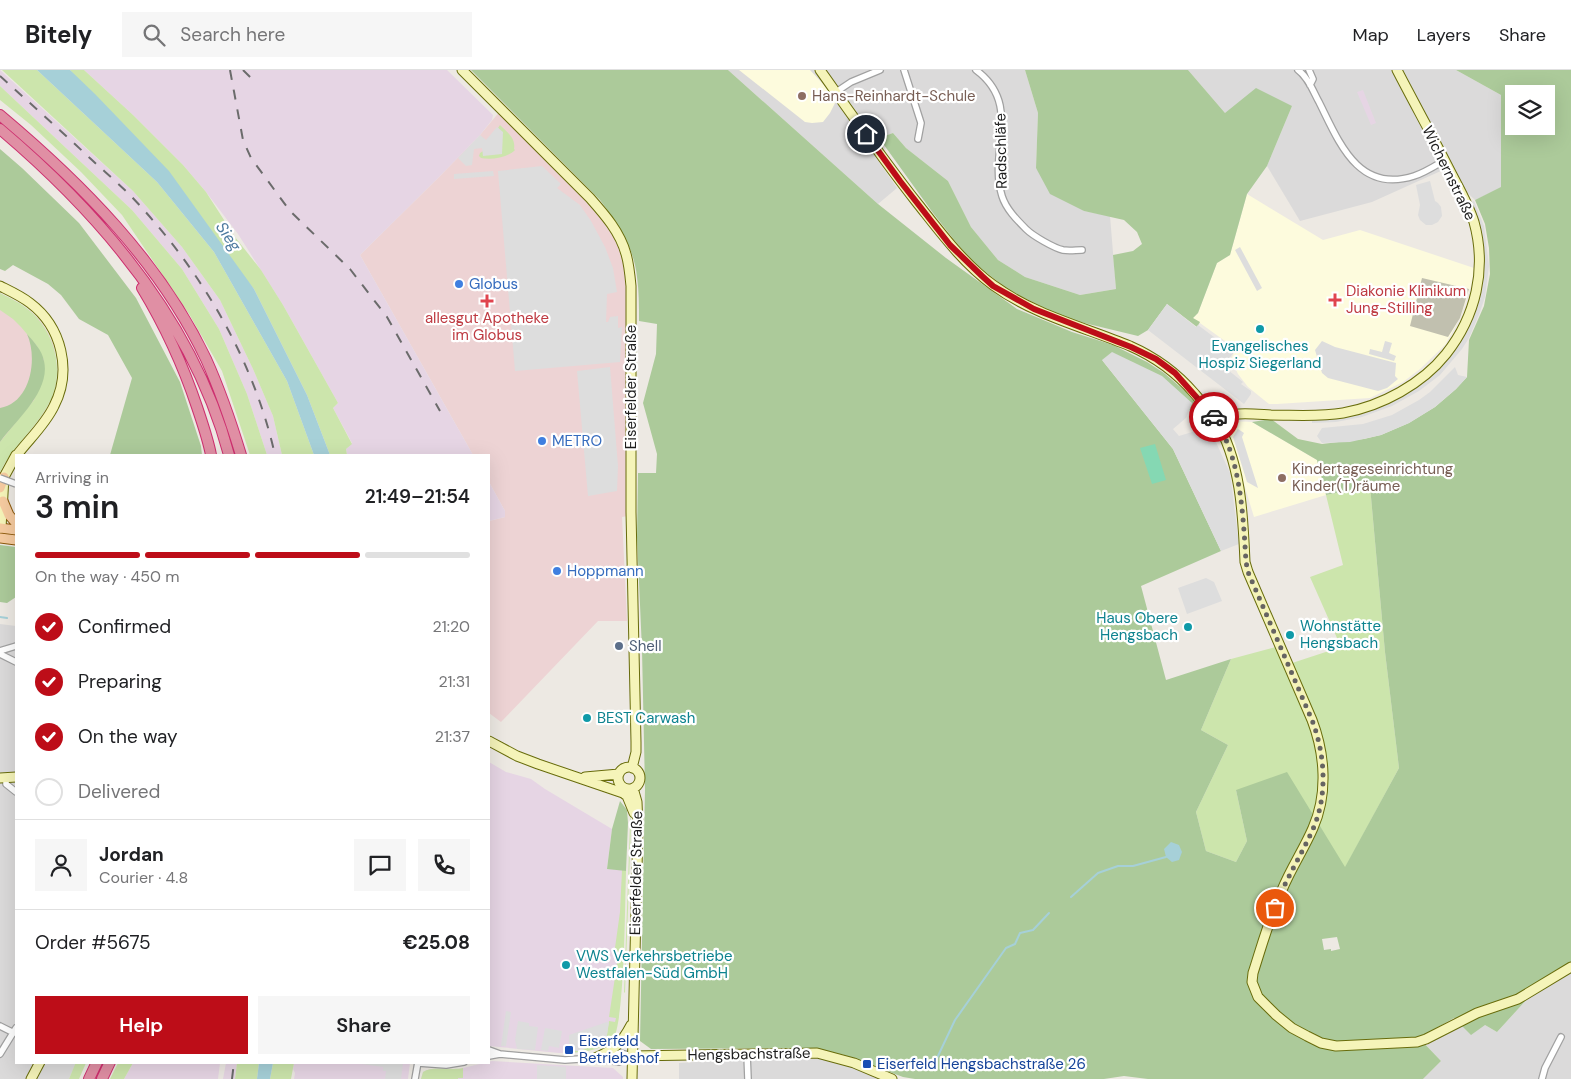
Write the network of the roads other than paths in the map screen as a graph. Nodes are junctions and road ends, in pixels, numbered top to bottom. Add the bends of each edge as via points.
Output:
1 (462, 70) edge
2 (820, 70) edge
3 (880, 70) edge
4 (904, 70) edge
5 (976, 70) edge
6 (1298, 70) edge
7 (1309, 70) edge
8 (1397, 70) edge
9 (1310, 85) junction
10 (836, 92) junction
11 (0, 115) edge
12 (0, 129) edge
13 (918, 139) dead end
14 (1444, 160) junction
15 (111, 238) junction
16 (1082, 250) dead end
17 (0, 286) edge
18 (1216, 420) junction
19 (17, 454) edge
20 (211, 454) edge
21 (230, 454) edge
22 (241, 454) edge
23 (15, 457) edge
24 (2, 478) edge
25 (15, 484) edge
26 (0, 488) edge
27 (1, 502) edge
28 (15, 522) edge
29 (1, 528) edge
30 (15, 530) edge
31 (0, 538) edge
32 (15, 540) edge
33 (15, 646) edge
34 (0, 652) edge
35 (15, 661) edge
36 (490, 742) edge
37 (632, 768) junction
38 (3, 777) edge
39 (580, 777) junction
40 (619, 778) junction
41 (633, 788) junction
42 (15, 791) edge
43 (638, 827) junction
44 (1571, 967) edge
45 (633, 1022) junction
46 (0, 1026) edge
47 (15, 1031) edge
48 (1561, 1037) dead end
49 (490, 1050) edge
50 (0, 1054) edge
51 (500, 1054) junction
52 (747, 1054) junction
53 (490, 1056) edge
54 (632, 1056) junction
55 (595, 1058) junction
56 (39, 1064) edge
57 (96, 1064) edge
58 (109, 1064) edge
59 (418, 1064) edge
60 (432, 1064) edge
61 (452, 1064) edge
62 (31, 1079) edge
63 (89, 1079) edge
64 (102, 1079) edge
65 (415, 1079) edge
66 (632, 1079) edge
67 (748, 1079) edge
68 (892, 1079) edge
69 (1542, 1079) edge

1 - 37 street, Eiserfelder Straße via 607,216 626,254 631,286 631,512 636,728
2 - 10 street
3 - 10 street
4 - 13 street via 921,123
5 - 16 street, Radschläfe via 991,84 1000,101 1002,127 998,170 1002,196 1014,218 1032,235 1063,250
6 - 9 street
7 - 9 street
8 - 14 street, Wichernstraße
9 - 14 street via 1343,150 1366,173 1397,180 1414,176
10 - 18 street via 950,245 993,286 1034,309 1156,359 1175,373
11 - 22 highway via 78,185 152,271 205,358 226,406
12 - 15 highway via 53,176
14 - 18 street, Wichernstraße via 1474,221 1480,260 1479,280 1467,322 1438,364 1394,395 1351,411 1321,415 1229,415
15 - 20 highway via 173,344
15 - 21 highway via 143,278 182,338 206,386
17 - 19 street via 24,298 44,316 58,340 62,358 61,387 55,405
18 - 44 street via 1238,480 1248,572 1312,720 1321,745 1323,763 1321,801 1314,827 1282,890 1252,973 1258,997 1292,1028 1321,1043 1336,1046 1417,1042 1477,1013 1518,1000
23 - 24 street
24 - 25 street, bridge
24 - 26 main road
24 - 27 street
27 - 28 main road
27 - 29 street
29 - 30 main road
29 - 31 main road
31 - 32 main road
33 - 34 street
34 - 35 street
36 - 39 street via 517,756
37 - 40 street via 627,768
37 - 41 street, Eiserfelder Straße via 639,773 640,779
38 - 42 street
39 - 40 street
39 - 43 street via 627,796
40 - 41 street, Eiserfelder Straße via 626,788
41 - 43 street, Eiserfelder Straße
43 - 45 street, Eiserfelder Straße
45 - 54 street, Eiserfelder Straße
45 - 55 street via 618,1045
46 - 47 street
47 - 50 street
48 - 69 street
49 - 51 street
51 - 53 street
51 - 55 street via 565,1060
52 - 54 street, Hengsbachstraße
52 - 67 street
52 - 68 street, Hengsbachstraße via 817,1053 854,1063
54 - 55 street via 620,1053
54 - 66 street, Eiserfelder Straße
56 - 62 street
57 - 63 highway
58 - 64 highway
59 - 65 street
60 - 61 street

